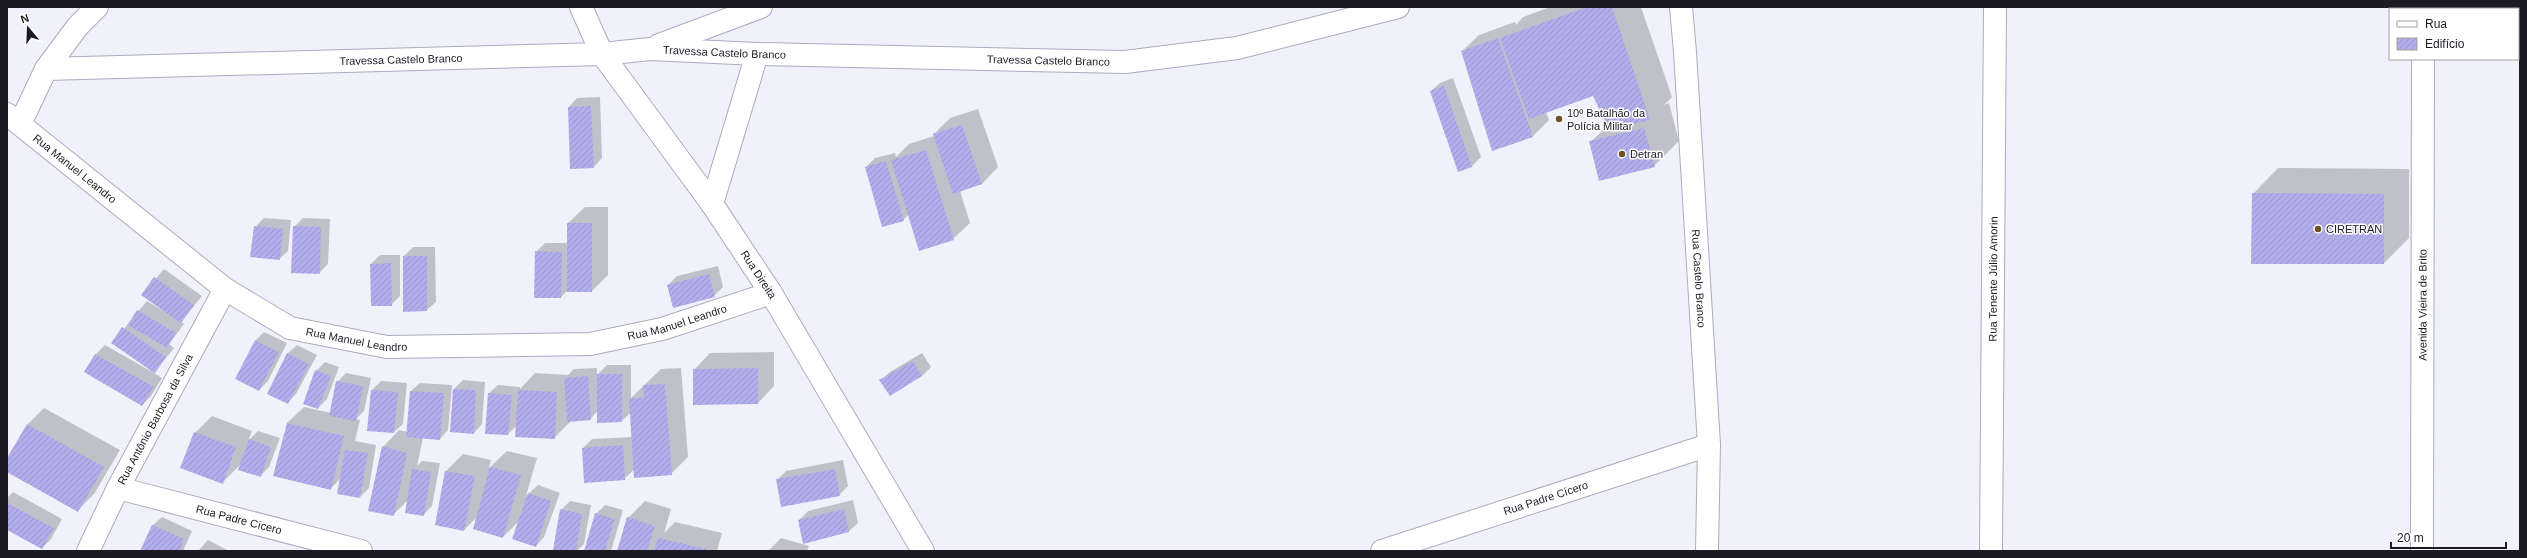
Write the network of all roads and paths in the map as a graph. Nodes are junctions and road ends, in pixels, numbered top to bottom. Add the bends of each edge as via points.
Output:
1 (97, 7) edge
2 (582, 7) edge
3 (761, 7) edge
4 (1395, 7) edge
5 (1681, 7) edge
6 (1995, 7) edge
7 (650, 49) junction
8 (602, 54) junction
9 (756, 54) junction
10 (2423, 60) edge
11 (46, 69) junction
12 (14, 119) edge
13 (712, 204) junction
14 (225, 289) junction
15 (771, 293) junction
16 (1709, 445) junction
17 (118, 488) junction
18 (88, 551) edge
19 (360, 551) edge
20 (923, 551) edge
21 (1382, 551) edge
22 (1707, 551) edge
23 (1991, 551) edge
24 (2422, 551) edge

1 - 11 street via 78,26
2 - 8 street, Rua Direita
3 - 7 street
4 - 9 street, Travessa Castelo Branco via 1237,48 1125,62
5 - 16 street, Rua Castelo Branco
6 - 23 street, Rua Tenente Júlio Amorin
7 - 8 street, Travessa Castelo Branco
7 - 9 street, Travessa Castelo Branco
8 - 11 street, Travessa Castelo Branco
8 - 13 street, Rua Direita
9 - 13 street
10 - 24 street, Avenida Vieira de Brito
11 - 12 street
12 - 14 street, Rua Manuel Leandro
13 - 15 street, Rua Direita
14 - 15 street, Rua Manuel Leandro via 290,328 387,347 590,344 662,329
14 - 17 street, Rua Antônio Barbosa da Silva
15 - 20 street, Rua Direita
16 - 21 street, Rua Padre Cícero
16 - 22 street, Rua Castelo Branco
17 - 18 street, Rua Antônio Barbosa da Silva
17 - 19 street, Rua Padre Cícero

